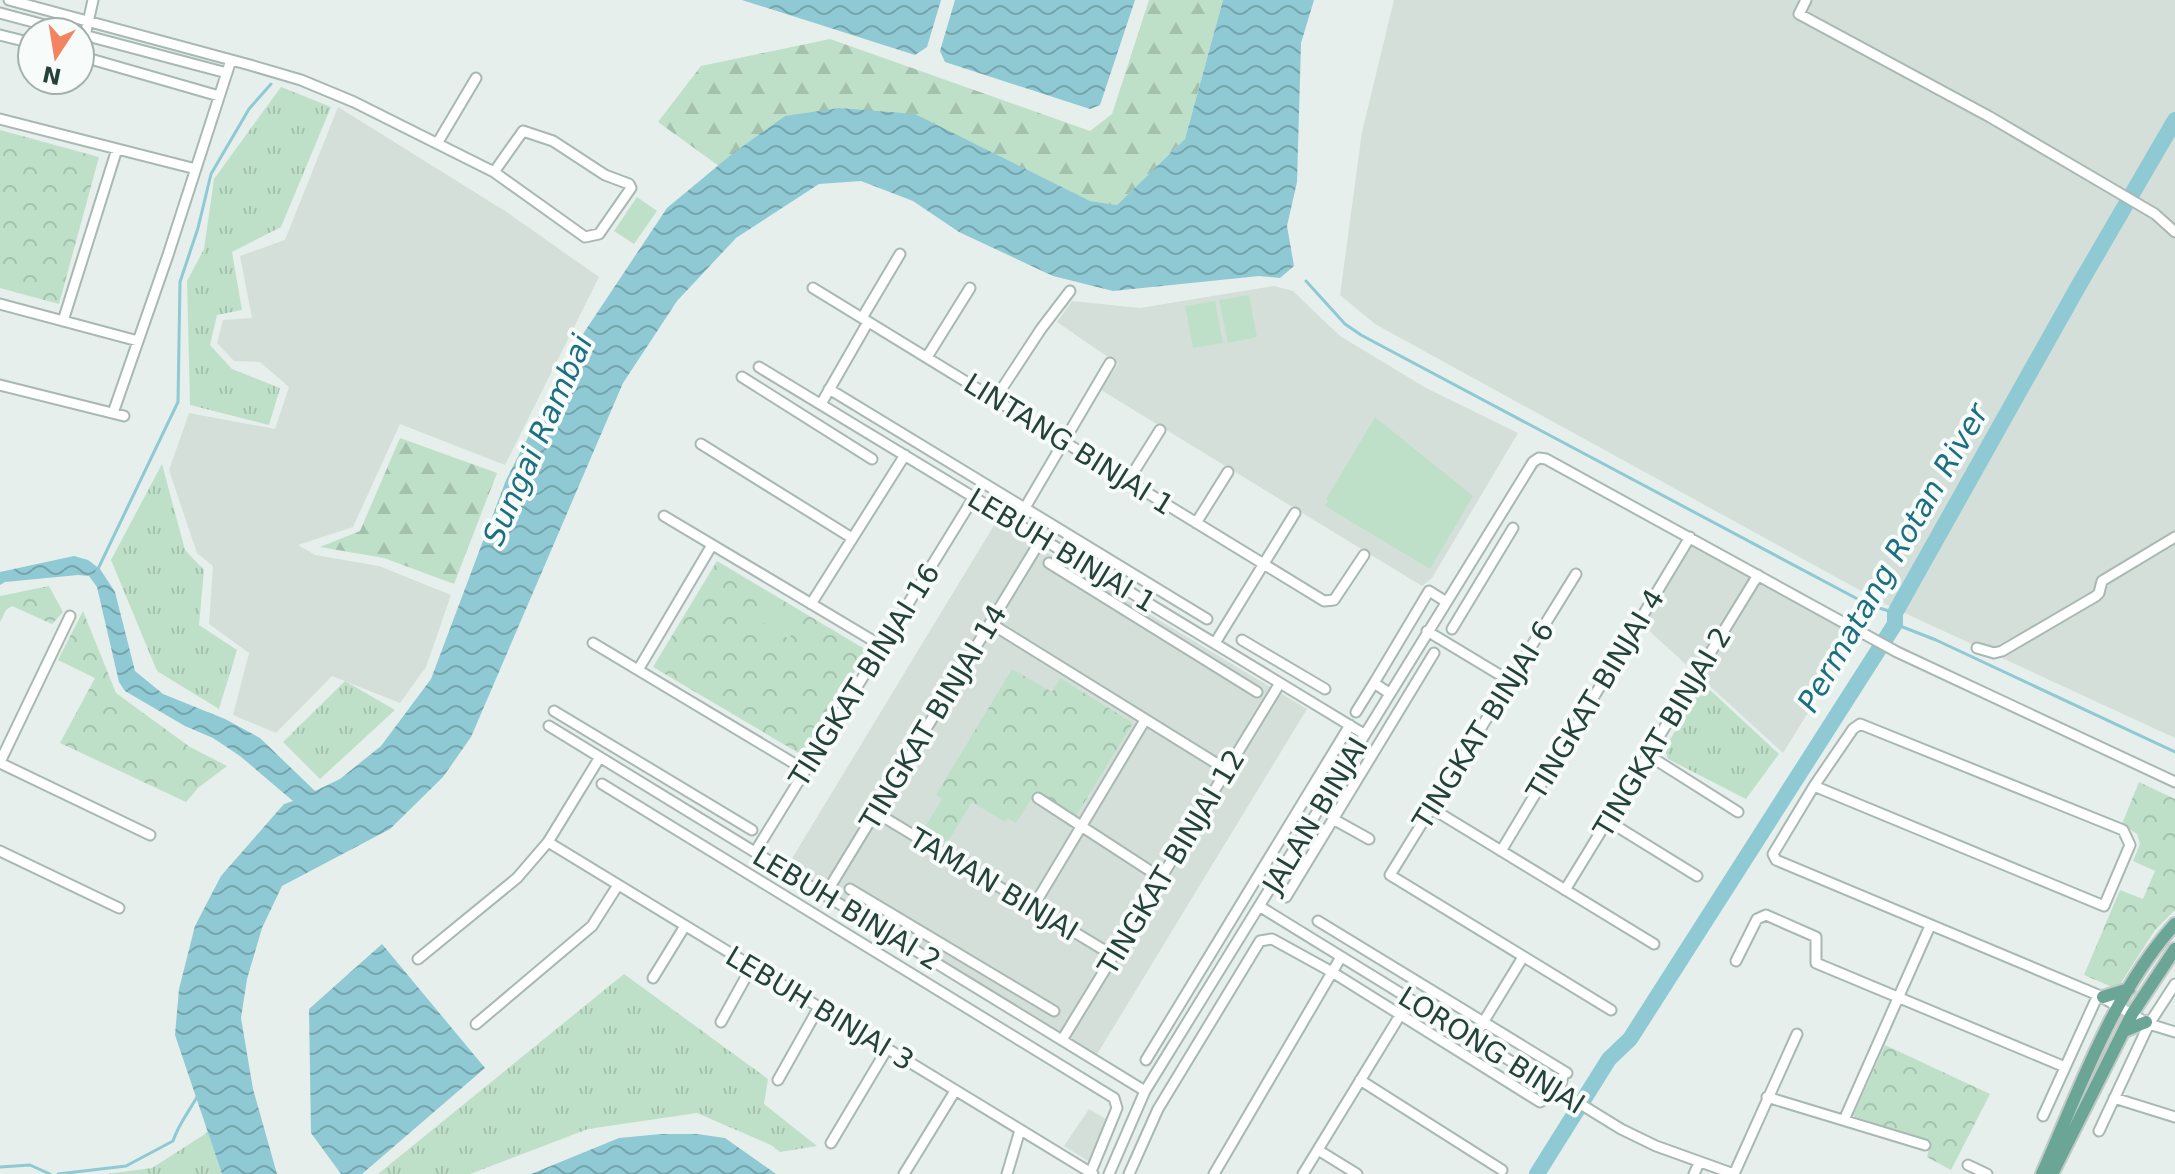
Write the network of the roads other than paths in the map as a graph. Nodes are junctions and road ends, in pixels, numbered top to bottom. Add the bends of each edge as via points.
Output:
1 (9, 0) edge
2 (1806, 0) edge
3 (69, 16) edge
4 (96, 23) edge
5 (96, 39) edge
6 (231, 60) junction
7 (96, 61) edge
8 (227, 73) junction
9 (476, 78) dead end
10 (219, 96) junction
11 (0, 119) edge
12 (438, 142) junction
13 (117, 149) junction
14 (196, 169) junction
15 (494, 172) junction
16 (2175, 232) edge
17 (900, 254) dead end
18 (813, 288) dead end
19 (970, 288) dead end
20 (1070, 291) dead end
21 (0, 304) edge
22 (865, 320) junction
23 (63, 321) junction
24 (138, 341) junction
25 (927, 357) junction
26 (1110, 363) dead end
27 (759, 367) dead end
28 (742, 377) dead end
29 (0, 385) edge
30 (829, 389) junction
31 (995, 399) junction
32 (821, 404) junction
33 (113, 413) junction
34 (124, 416) dead end
35 (859, 428) junction
36 (1160, 430) dead end
37 (1064, 441) junction
38 (701, 444) dead end
39 (849, 444) junction
40 (905, 455) junction
41 (872, 459) dead end
42 (1228, 472) dead end
43 (1128, 481) junction
44 (974, 497) junction
45 (1024, 508) junction
46 (1295, 513) dead end
47 (664, 516) dead end
48 (1016, 523) junction
49 (1196, 523) junction
50 (1513, 528) dead end
51 (1690, 537) junction
52 (2175, 537) edge
53 (852, 538) junction
54 (1042, 538) junction
55 (712, 545) junction
56 (1364, 555) dead end
57 (1049, 563) dead end
58 (1085, 564) junction
59 (1264, 564) junction
60 (1576, 574) dead end
61 (1758, 575) junction
62 (1075, 580) junction
63 (1454, 586) junction
64 (1471, 597) junction
65 (1445, 601) junction
66 (811, 604) junction
67 (70, 616) dead end
68 (1207, 619) dead end
69 (990, 623) junction
70 (1452, 629) dead end
71 (1427, 631) junction
72 (1242, 640) dead end
73 (593, 643) dead end
74 (1215, 643) junction
75 (882, 646) junction
76 (1977, 648) dead end
77 (1260, 650) junction
78 (1434, 653) dead end
79 (1246, 663) junction
80 (638, 670) junction
81 (1231, 676) junction
82 (1398, 678) junction
83 (1510, 681) junction
84 (1280, 683) junction
85 (1374, 683) junction
86 (1413, 687) junction
87 (1325, 689) dead end
88 (1257, 692) dead end
89 (1389, 693) junction
90 (554, 711) dead end
91 (1356, 712) dead end
92 (1145, 720) junction
93 (1350, 725) junction
94 (549, 726) dead end
95 (1364, 734) junction
96 (1648, 755) junction
97 (600, 757) junction
98 (0, 763) edge
99 (805, 770) junction
100 (1227, 770) junction
101 (639, 781) junction
102 (2175, 782) edge
103 (602, 784) dead end
104 (1313, 786) junction
105 (1814, 786) junction
106 (1327, 794) junction
107 (1038, 798) dead end
108 (628, 799) junction
109 (1431, 808) junction
110 (875, 812) junction
111 (1738, 812) dead end
112 (1333, 819) junction
113 (1608, 821) junction
114 (1082, 826) junction
115 (752, 830) dead end
116 (150, 835) dead end
117 (1369, 839) dead end
118 (548, 842) junction
119 (0, 851) edge
120 (1501, 851) junction
121 (755, 852) junction
122 (1291, 854) junction
123 (1306, 863) junction
124 (1697, 876) dead end
125 (1161, 878) junction
126 (618, 885) junction
127 (850, 889) dead end
128 (1565, 890) junction
129 (825, 895) junction
130 (1286, 897) dead end
131 (877, 906) junction
132 (1259, 906) junction
133 (1033, 907) junction
134 (119, 908) dead end
135 (868, 921) junction
136 (1318, 921) dead end
137 (2175, 924) edge
138 (685, 926) junction
139 (1930, 926) junction
140 (1654, 944) dead end
141 (1363, 948) junction
142 (2175, 949) edge
143 (1114, 956) junction
144 (1341, 957) junction
145 (1523, 957) junction
146 (418, 959) dead end
147 (1736, 961) dead end
148 (1224, 964) junction
149 (1353, 965) junction
150 (752, 966) junction
151 (1332, 972) junction
152 (1240, 973) junction
153 (653, 978) dead end
154 (2175, 984) edge
155 (2129, 989) junction
156 (1439, 995) junction
157 (2100, 996) junction
158 (1033, 999) junction
159 (1410, 999) junction
160 (1900, 999) junction
161 (819, 1007) junction
162 (2118, 1007) junction
163 (1611, 1010) dead end
164 (1054, 1011) dead end
165 (1429, 1011) junction
166 (1401, 1014) junction
167 (2132, 1014) junction
168 (1022, 1016) junction
169 (721, 1022) dead end
170 (1483, 1022) junction
171 (2148, 1023) junction
172 (476, 1024) dead end
173 (2124, 1031) junction
174 (2175, 1032) edge
175 (1797, 1034) dead end
176 (1159, 1039) junction
177 (1473, 1039) junction
178 (1062, 1040) junction
179 (1173, 1048) junction
180 (887, 1049) junction
181 (1146, 1060) dead end
182 (2065, 1067) junction
183 (778, 1080) dead end
184 (1360, 1080) junction
185 (955, 1091) junction
186 (1145, 1091) junction
187 (1562, 1094) junction
188 (1767, 1097) junction
189 (2114, 1098) junction
190 (2043, 1116) dead end
191 (2175, 1117) edge
192 (1844, 1120) junction
193 (1020, 1130) junction
194 (2099, 1131) dead end
195 (831, 1143) dead end
196 (1122, 1144) junction
197 (1925, 1145) dead end
198 (1318, 1150) junction
199 (1139, 1151) junction
200 (1699, 1163) junction
201 (1968, 1165) dead end
202 (1502, 1170) dead end
203 (904, 1174) edge
204 (1007, 1174) edge
205 (1091, 1174) edge
206 (1109, 1174) edge
207 (1129, 1174) edge
208 (1214, 1174) edge
209 (1303, 1174) edge
210 (1357, 1174) edge
211 (1694, 1174) edge
212 (1734, 1174) edge
213 (1987, 1174) edge
214 (2042, 1174) edge
215 (2052, 1174) edge

1 - 3 street
2 - 16 street via 1799,14 1977,109 2155,214
4 - 6 street
5 - 8 street
6 - 8 street
6 - 12 street via 301,80
7 - 10 street
8 - 10 street
9 - 12 street
10 - 14 street
11 - 13 street
12 - 15 street
13 - 14 street
13 - 23 street
14 - 24 street
15 - 15 street via 585,237 599,234 631,188 553,141 523,131
17 - 22 street
18 - 22 street, LINTANG BINJAI 1
19 - 25 street
20 - 31 street
21 - 23 street
22 - 25 street, LINTANG BINJAI 1
22 - 30 street
23 - 24 street
24 - 33 street
25 - 31 street, LINTANG BINJAI 1
26 - 37 street
27 - 32 street, LEBUH BINJAI 1
28 - 39 street
29 - 33 street
30 - 32 street
30 - 45 street, LEBUH BINJAI 1
31 - 37 street, LINTANG BINJAI 1
32 - 35 street, LEBUH BINJAI 1
33 - 34 street
35 - 39 street
35 - 40 street, LEBUH BINJAI 1
36 - 43 street
37 - 43 street, LINTANG BINJAI 1
37 - 45 street
38 - 53 street
39 - 41 street
40 - 44 street, LEBUH BINJAI 1
40 - 53 street
42 - 49 street
43 - 49 street, LINTANG BINJAI 1
44 - 48 street, LEBUH BINJAI 1
44 - 75 street, TINGKAT BINJAI 16
45 - 48 street
45 - 68 street, LEBUH BINJAI 1
46 - 59 street
47 - 55 street
48 - 54 street, LEBUH BINJAI 1
49 - 59 street, LINTANG BINJAI 1
50 - 64 street
51 - 61 street
51 - 63 street, JALAN BINJAI via 1539,458
51 - 120 street, TINGKAT BINJAI 4
52 - 76 street via 2102,581 2096,596 2002,651
53 - 66 street
54 - 58 street, LEBUH BINJAI 1
54 - 69 street, TINGKAT BINJAI 14
55 - 66 street
55 - 80 street
56 - 59 street, LINTANG BINJAI 1 via 1334,600 1324,601
57 - 62 street
58 - 62 street
58 - 74 street, LEBUH BINJAI 1
59 - 74 street
60 - 83 street, TINGKAT BINJAI 6
61 - 96 street, TINGKAT BINJAI 2
61 - 102 street via 1897,652
62 - 81 street
63 - 64 street
63 - 65 street, JALAN BINJAI
64 - 70 street
65 - 71 street, JALAN BINJAI
65 - 85 street via 1429,591
66 - 75 street
67 - 98 street
69 - 92 street
69 - 110 street, TINGKAT BINJAI 14
71 - 82 street, JALAN BINJAI
71 - 83 street
72 - 77 street
73 - 80 street
74 - 79 street, LEBUH BINJAI 1
75 - 99 street, TINGKAT BINJAI 16
77 - 79 street
77 - 87 street
78 - 86 street
79 - 81 street
79 - 84 street, LEBUH BINJAI 1
80 - 99 street
81 - 88 street
82 - 86 street
82 - 89 street, JALAN BINJAI
83 - 109 street, TINGKAT BINJAI 6
84 - 93 street, LEBUH BINJAI 1
84 - 100 street, TINGKAT BINJAI 12
85 - 89 street
85 - 91 street
86 - 112 street
89 - 95 street, JALAN BINJAI
90 - 115 street
92 - 100 street
92 - 114 street
93 - 95 street, LEBUH BINJAI 1
93 - 104 street
94 - 97 street, LEBUH BINJAI 2
95 - 106 street, JALAN BINJAI
96 - 111 street
96 - 113 street, TINGKAT BINJAI 2
97 - 101 street, LEBUH BINJAI 2
97 - 118 street
98 - 116 street
99 - 121 street, TINGKAT BINJAI 16
100 - 125 street, TINGKAT BINJAI 12
101 - 108 street
101 - 121 street, LEBUH BINJAI 2
103 - 108 street, LEBUH BINJAI 2
104 - 106 street
104 - 176 street
105 - 105 street via 2104,906 2130,845 2123,830 1864,725 1853,729
105 - 139 street via 1774,851 1776,860
106 - 122 street, JALAN BINJAI
107 - 114 street
108 - 205 street, LEBUH BINJAI 2 via 1114,1098 1117,1108
109 - 120 street
109 - 145 street, TINGKAT BINJAI 6 via 1390,875
110 - 129 street, TINGKAT BINJAI 14
110 - 133 street, TAMAN BINJAI
112 - 117 street
112 - 123 street
113 - 124 street
113 - 128 street, TINGKAT BINJAI 2
114 - 125 street
114 - 133 street
118 - 126 street, LEBUH BINJAI 3
118 - 146 street via 517,878
119 - 134 street
120 - 128 street
121 - 129 street, LEBUH BINJAI 2
122 - 123 street
122 - 132 street, JALAN BINJAI
123 - 130 street
125 - 143 street, TINGKAT BINJAI 12
126 - 138 street, LEBUH BINJAI 3
126 - 172 street via 592,926
127 - 131 street
128 - 140 street
129 - 135 street, LEBUH BINJAI 2
131 - 135 street
131 - 158 street
132 - 144 street, LORONG BINJAI
132 - 148 street, JALAN BINJAI
133 - 143 street, TAMAN BINJAI
135 - 168 street, LEBUH BINJAI 2
136 - 141 street
137 - 155 main road
138 - 150 street, LEBUH BINJAI 3
138 - 153 street
139 - 157 street
139 - 160 street
141 - 149 street
141 - 156 street
142 - 167 main road
143 - 178 street, TINGKAT BINJAI 12
144 - 149 street, LORONG BINJAI
144 - 151 street
145 - 163 street
145 - 170 street
147 - 160 street via 1757,919 1766,915 1816,937 1816,963
148 - 152 street
148 - 179 street, JALAN BINJAI
149 - 159 street, LORONG BINJAI
150 - 161 street, LEBUH BINJAI 3
150 - 169 street
151 - 152 street via 1266,939
151 - 166 street
151 - 208 street
152 - 199 street via 1158,1109
154 - 171 street
155 - 157 main road
155 - 162 main road
156 - 165 street
156 - 170 street
157 - 162 street
157 - 182 street
158 - 164 street
158 - 168 street
159 - 165 street, LORONG BINJAI
159 - 166 street
160 - 182 street
160 - 192 street
161 - 180 street, LEBUH BINJAI 3
161 - 183 street
162 - 167 street
162 - 214 main road
165 - 177 street, LORONG BINJAI
166 - 184 street
166 - 187 street via 1540,1102
167 - 171 street
167 - 173 main road
168 - 178 street, LEBUH BINJAI 2
170 - 177 street
170 - 187 street via 1567,1074
171 - 173 main road
171 - 174 street
171 - 189 street
173 - 215 main road
175 - 188 street
176 - 179 street
176 - 181 street
177 - 187 street, LORONG BINJAI
178 - 186 street, LEBUH BINJAI 2
179 - 186 street, JALAN BINJAI
180 - 185 street, LEBUH BINJAI 3
180 - 195 street
182 - 190 street
184 - 198 street
184 - 202 street
185 - 193 street, LEBUH BINJAI 3
185 - 203 street
186 - 196 street, JALAN BINJAI
187 - 200 street, LORONG BINJAI via 1656,1146
188 - 192 street
188 - 212 street
189 - 191 street
189 - 194 street
192 - 197 street
193 - 204 street
193 - 205 street, LEBUH BINJAI 3
196 - 199 street
196 - 206 street, JALAN BINJAI
198 - 209 street
198 - 210 street
199 - 207 street
200 - 211 street
200 - 212 street, LORONG BINJAI
201 - 213 street

